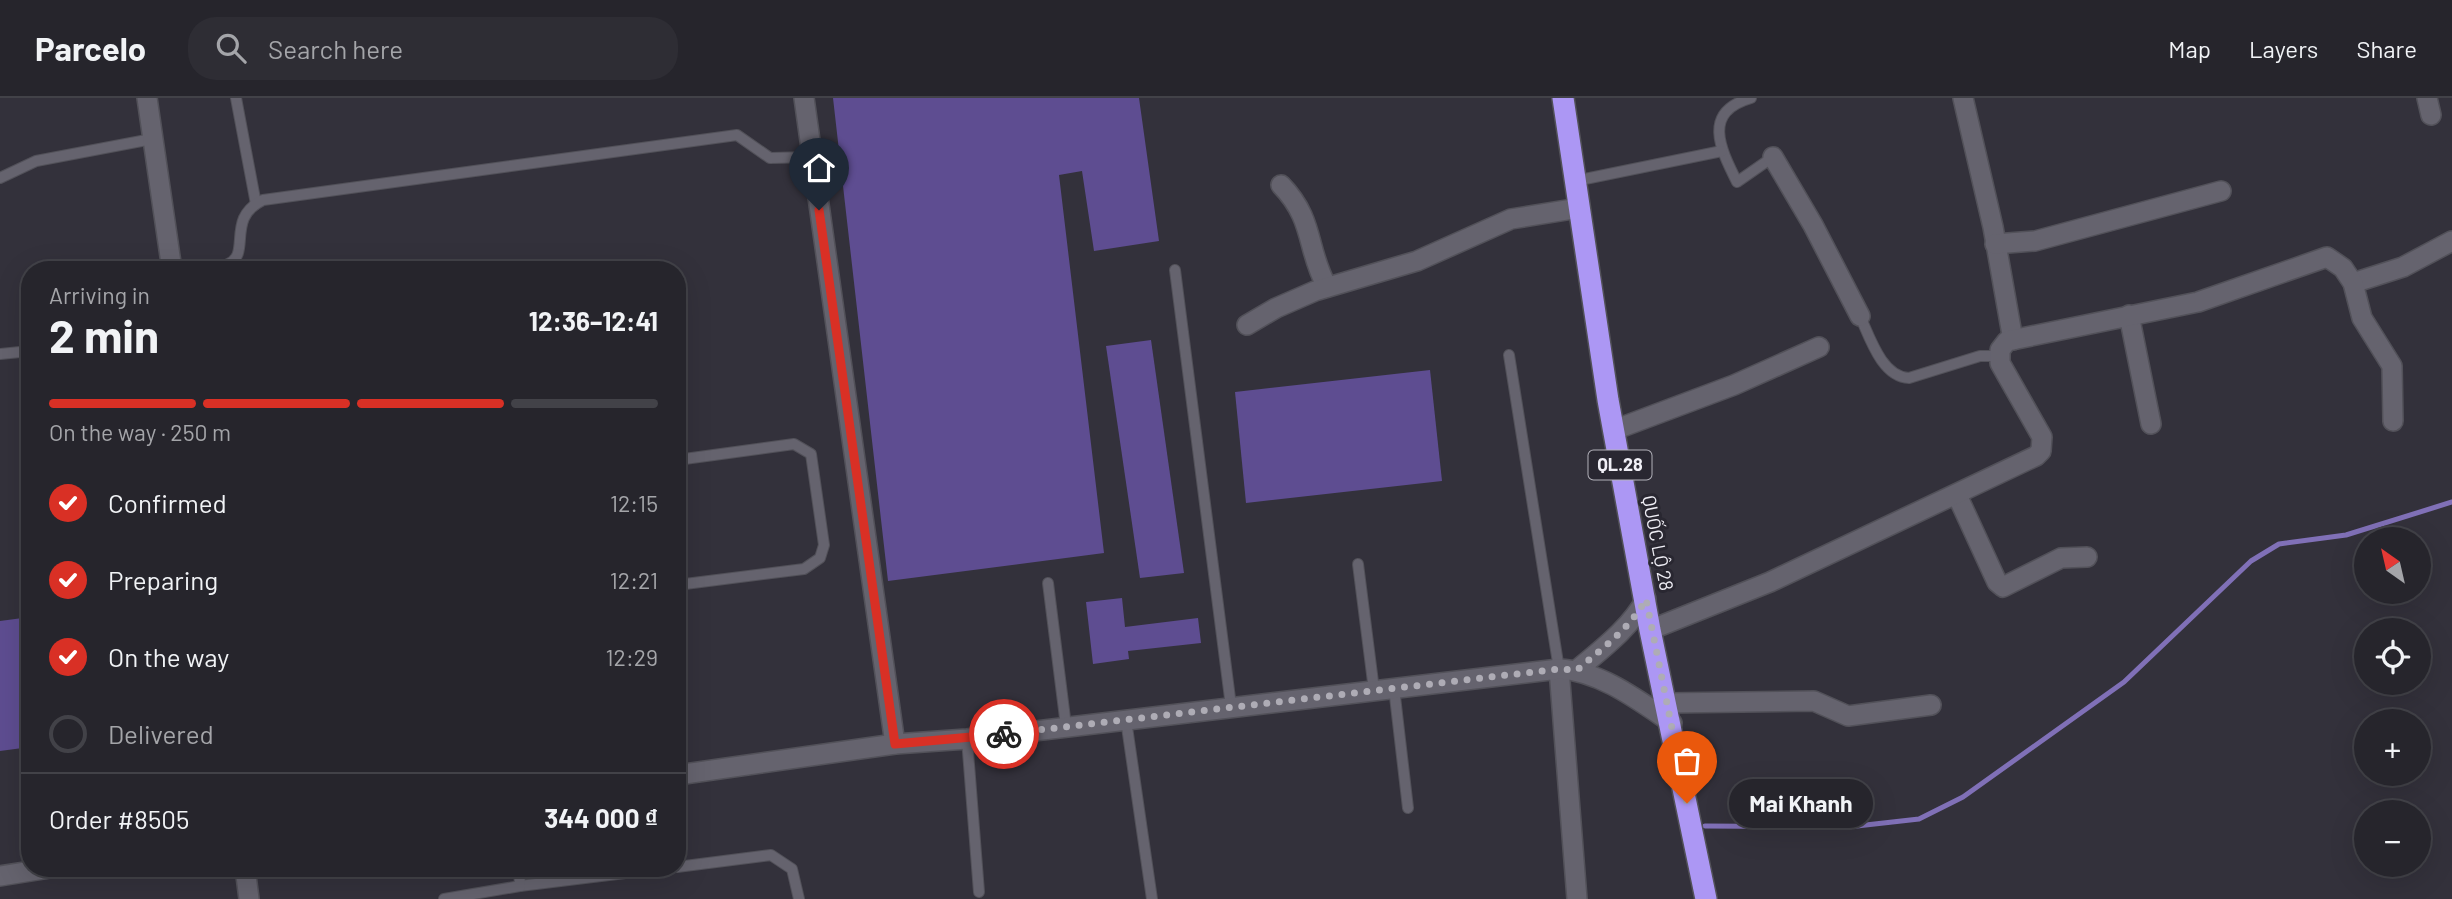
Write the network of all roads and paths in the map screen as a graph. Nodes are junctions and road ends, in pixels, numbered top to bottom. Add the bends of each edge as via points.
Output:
1 (147, 98) edge
2 (236, 98) edge
3 (804, 98) edge
4 (1563, 98) edge
5 (1751, 98) edge
6 (1963, 98) edge
7 (152, 139) junction
8 (1722, 151) junction
9 (812, 156) junction
10 (1773, 158) joint
11 (0, 178) edge
12 (1575, 181) junction
13 (1281, 185) dead end
14 (2221, 191) dead end
15 (256, 204) junction
16 (1578, 208) junction
17 (2452, 242) edge
18 (1995, 244) junction
19 (171, 261) edge
20 (233, 261) edge
21 (1175, 271) dead end
22 (2353, 282) junction
23 (1327, 287) junction
24 (2129, 315) junction
25 (1860, 316) joint
26 (1247, 325) dead end
27 (2013, 340) junction
28 (1819, 347) dead end
29 (21, 352) edge
30 (0, 354) edge
31 (1509, 355) dead end
32 (1998, 356) junction
33 (2393, 421) dead end
34 (2151, 424) dead end
35 (1614, 430) junction
36 (686, 459) edge
37 (1957, 495) junction
38 (2087, 557) dead end
39 (1357, 564) dead end
40 (1048, 583) dead end
41 (686, 584) edge
42 (1646, 599) junction
43 (1650, 631) junction
44 (1568, 670) junction
45 (1394, 687) junction
46 (1374, 690) junction
47 (1931, 705) dead end
48 (1231, 706) junction
49 (1669, 713) junction
50 (1126, 720) junction
51 (1066, 726) junction
52 (967, 739) junction
53 (895, 744) junction
54 (686, 774) edge
55 (1408, 808) dead end
56 (686, 866) edge
57 (21, 873) edge
58 (0, 876) edge
59 (245, 877) edge
60 (520, 877) edge
61 (593, 877) edge
62 (520, 886) junction
63 (979, 892) dead end
64 (249, 899) edge
65 (444, 899) edge
66 (799, 899) edge
67 (1152, 899) edge
68 (1577, 899) edge
69 (1706, 899) edge

1 - 7 street
2 - 15 lane
3 - 9 street
4 - 12 highway, QUỐC LỘ 28 / QL.28
5 - 8 lane via 1726,107 1719,119
6 - 18 street
7 - 11 lane via 36,161
7 - 19 street
8 - 10 lane via 1737,182
8 - 12 lane
9 - 15 lane via 769,158 737,135
9 - 53 street
10 - 25 street
12 - 16 highway, QUỐC LỘ 28 / QL.28
13 - 23 street via 1307,222 1315,261
14 - 18 street via 2035,241
15 - 20 lane via 241,219 240,247
16 - 23 street via 1511,219 1418,261
16 - 35 highway, QUỐC LỘ 28 / QL.28
17 - 22 street via 2403,267
18 - 27 street
21 - 48 lane
22 - 24 street via 2335,261 2318,258 2198,302
22 - 33 street via 2362,318 2392,366
23 - 26 street
24 - 27 street
24 - 34 street
25 - 32 lane via 1888,369 1899,378 1980,356
27 - 32 street via 2003,345
28 - 35 street
29 - 30 lane
31 - 44 lane
32 - 37 street via 2042,437 2041,451
35 - 42 highway, QUỐC LỘ 28 / QL.28
36 - 41 lane via 802,446 811,454 824,545 820,558 804,569
37 - 38 street via 2003,587 2061,558
37 - 43 street via 1770,582
39 - 46 lane
40 - 51 lane
42 - 43 highway, QUỐC LỘ 28 / QL.28
42 - 44 street via 1615,639
43 - 49 highway, QUỐC LỘ 28 / QL.28
44 - 45 street
44 - 49 street
44 - 68 street
45 - 46 street
45 - 55 lane
46 - 48 street
47 - 49 street via 1848,716 1814,701
48 - 50 street
49 - 69 highway, QUỐC LỘ 28 / QL.28
50 - 51 street
50 - 67 lane
51 - 52 street
52 - 53 street
52 - 63 lane
53 - 54 street
56 - 66 lane via 771,855 792,869
57 - 58 street
59 - 64 street
60 - 62 lane
61 - 62 lane
62 - 65 lane

